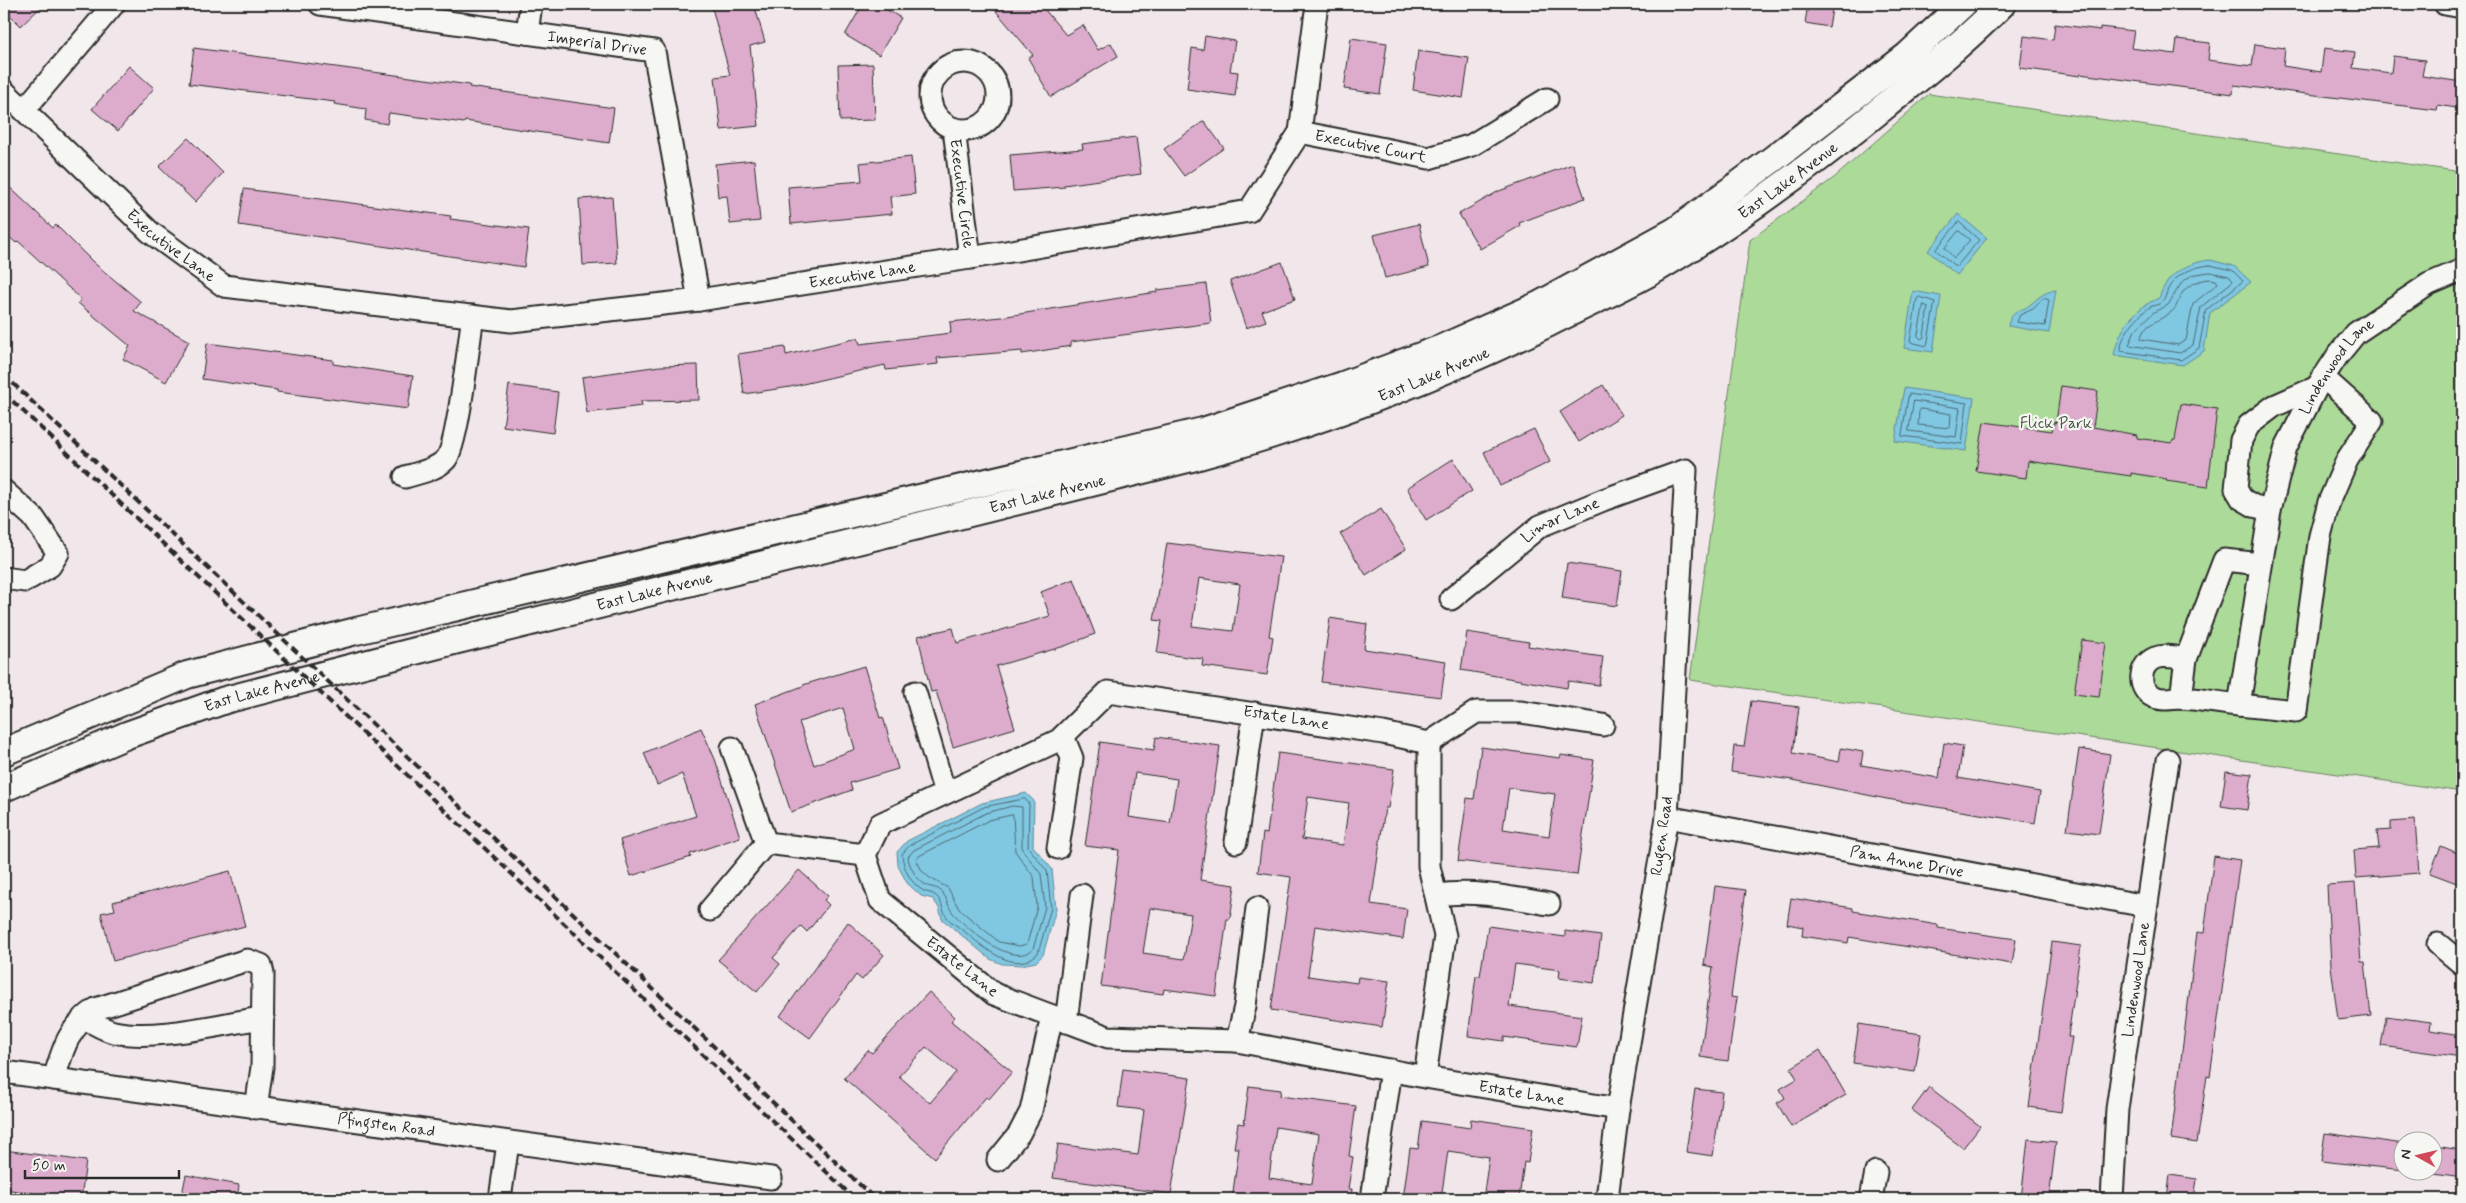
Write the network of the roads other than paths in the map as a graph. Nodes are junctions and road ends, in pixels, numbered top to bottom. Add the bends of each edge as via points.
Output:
1 (114, 4) edge
2 (320, 4) edge
3 (531, 4) edge
4 (1317, 4) edge
5 (1963, 4) edge
6 (2002, 4) edge
7 (2445, 4) edge
8 (2462, 7) edge
9 (527, 32) junction
10 (4, 91) edge
11 (1547, 99) dead end
12 (24, 110) junction
13 (954, 129) dead end
14 (1300, 132) junction
15 (970, 258) junction
16 (2462, 270) edge
17 (699, 300) junction
18 (473, 316) junction
19 (2320, 382) junction
20 (1686, 470) joint
21 (405, 477) dead end
22 (4, 491) edge
23 (2270, 510) junction
24 (2261, 564) junction
25 (4, 578) edge
26 (1451, 599) dead end
27 (2186, 659) junction
28 (915, 692) dead end
29 (2181, 698) junction
30 (2239, 705) junction
31 (1254, 713) junction
32 (1603, 725) dead end
33 (1063, 736) junction
34 (1429, 743) junction
35 (732, 748) dead end
36 (4, 752) edge
37 (2168, 760) dead end
38 (4, 788) edge
39 (945, 793) junction
40 (1667, 817) junction
41 (1236, 842) dead end
42 (766, 843) junction
43 (1058, 848) dead end
44 (865, 855) junction
45 (1082, 895) dead end
46 (1436, 895) junction
47 (1549, 904) dead end
48 (2146, 906) junction
49 (1257, 908) dead end
50 (710, 910) dead end
51 (2438, 944) dead end
52 (2462, 964) edge
53 (83, 1018) junction
54 (262, 1018) junction
55 (1059, 1019) junction
56 (1236, 1041) junction
57 (1391, 1070) junction
58 (4, 1072) edge
59 (1425, 1077) junction
60 (54, 1079) junction
61 (256, 1108) junction
62 (1618, 1109) junction
63 (508, 1143) junction
64 (998, 1160) dead end
65 (1876, 1172) dead end
66 (771, 1178) dead end
67 (500, 1199) edge
68 (1372, 1199) edge
69 (1607, 1199) edge
70 (1871, 1199) edge
71 (2112, 1199) edge

1 - 12 street
2 - 9 street, Imperial Drive
3 - 9 street
4 - 14 street
5 - 36 main road, East Lake Avenue via 1906,56 1675,231 1540,305 1442,348 1203,431 366,628 187,675
6 - 38 main road, East Lake Avenue via 1859,127 1700,242 1656,269 1474,359 1382,396 1267,437 1192,458 225,700 127,735
7 - 8 street
9 - 17 street, Imperial Drive via 654,51
10 - 12 street, Executive Lane
11 - 14 street, Executive Court via 1472,145 1429,158
12 - 18 street, Executive Lane via 150,232 224,286
13 - 15 street, Executive Circle
14 - 15 street, Executive Lane via 1249,212
15 - 17 street, Executive Lane
16 - 19 street, Lindenwood Lane via 2429,284 2356,333
17 - 18 street, Executive Lane via 511,321
18 - 21 street via 456,429 447,458 432,468
19 - 23 street, Lindenwood Lane via 2286,447
19 - 23 street via 2274,406 2249,425 2241,440 2236,489 2254,506
19 - 30 street via 2372,420 2347,460 2322,528 2296,711
20 - 26 street, Limar Lane via 1540,526
20 - 40 street, Rugen Road
22 - 25 street via 33,517 58,553 50,566 25,581
23 - 24 street, Lindenwood Lane
24 - 27 street via 2224,560
24 - 30 street, Lindenwood Lane
27 - 29 street
27 - 29 street via 2158,657 2145,665 2142,675 2143,685 2151,696
28 - 39 street
29 - 30 street
31 - 33 street, Estate Lane via 1108,692
31 - 34 street, Estate Lane
31 - 41 street
32 - 34 street via 1521,712 1476,712
33 - 39 street, Estate Lane
33 - 43 street via 1072,758
34 - 46 street via 1430,866
35 - 42 street
37 - 48 street, Lindenwood Lane
39 - 44 street, Estate Lane via 880,824
40 - 48 street, Pam Anne Drive
40 - 62 street, Rugen Road
42 - 44 street
42 - 50 street
44 - 55 street, Estate Lane via 880,900 994,994
45 - 55 street
46 - 47 street via 1484,893
46 - 59 street via 1445,936
48 - 71 street, Lindenwood Lane via 2117,1109
49 - 56 street via 1245,1006
51 - 52 street
53 - 54 street via 112,1032 139,1036
53 - 54 street via 96,1009 248,960 261,965
53 - 60 street via 66,1039
54 - 61 street via 262,1067
55 - 56 street, Estate Lane via 1108,1037
55 - 64 street via 1031,1111 1019,1134
56 - 57 street, Estate Lane
57 - 59 street, Estate Lane
57 - 68 street
58 - 60 street, Pfingsten Road
59 - 62 street, Estate Lane
60 - 61 street, Pfingsten Road
61 - 63 street, Pfingsten Road
62 - 69 street, Rugen Road
63 - 66 street, Pfingsten Road
63 - 67 street
65 - 70 street

